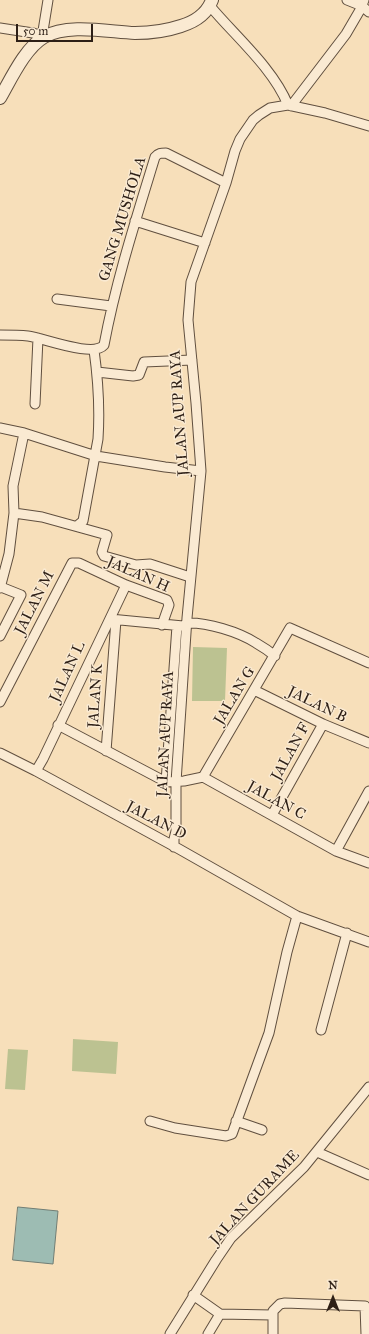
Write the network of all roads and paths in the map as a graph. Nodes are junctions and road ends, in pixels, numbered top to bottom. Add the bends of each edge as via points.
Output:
1 (48, 0) edge
2 (346, 0) edge
3 (211, 3) edge
4 (365, 6) edge
5 (0, 28) edge
6 (43, 37) junction
7 (0, 98) edge
8 (290, 105) junction
9 (369, 126) edge
10 (222, 181) junction
11 (136, 221) junction
12 (205, 243) junction
13 (57, 299) dead end
14 (111, 306) junction
15 (0, 335) edge
16 (38, 338) junction
17 (94, 350) junction
18 (192, 360) junction
19 (97, 372) junction
20 (35, 404) dead end
21 (0, 428) edge
22 (24, 433) junction
23 (96, 456) junction
24 (200, 471) junction
25 (14, 513) junction
26 (77, 526) junction
27 (76, 562) joint
28 (190, 577) junction
29 (126, 585) junction
30 (0, 588) edge
31 (112, 619) junction
32 (162, 625) junction
33 (183, 625) junction
34 (0, 636) edge
35 (275, 656) junction
36 (369, 663) edge
37 (254, 690) junction
38 (0, 702) edge
39 (323, 724) junction
40 (58, 725) junction
41 (369, 743) edge
42 (106, 751) junction
43 (0, 753) edge
44 (36, 770) junction
45 (203, 777) junction
46 (170, 782) junction
47 (369, 791) edge
48 (272, 815) junction
49 (172, 843) junction
50 (336, 851) junction
51 (369, 863) edge
52 (297, 916) junction
53 (347, 933) junction
54 (369, 942) edge
55 (321, 1030) dead end
56 (369, 1088) edge
57 (366, 1098) edge
58 (236, 1120) junction
59 (150, 1121) dead end
60 (262, 1130) dead end
61 (319, 1152) junction
62 (369, 1175) edge
63 (197, 1298) junction
64 (217, 1312) junction
65 (272, 1315) junction
66 (367, 1331) edge
67 (170, 1334) edge
68 (208, 1334) edge
69 (273, 1334) edge

1 - 6 street
2 - 4 street
3 - 6 street via 194,21 172,29 135,33 68,30
3 - 8 street via 222,21 279,85
4 - 8 street
5 - 6 street
6 - 7 street via 28,52
8 - 9 street, JALAN AUP RAYA
8 - 10 street, JALAN AUP RAYA via 270,108 253,120 240,139
10 - 11 street, GANG MUSHOLA via 166,153 157,154
10 - 12 street, JALAN AUP RAYA
11 - 12 street
11 - 14 street, GANG MUSHOLA
12 - 18 street, JALAN AUP RAYA via 191,282 189,299 188,320
13 - 14 street
14 - 17 street, GANG MUSHOLA via 104,345
15 - 16 street
16 - 17 street
16 - 20 street
17 - 19 street
18 - 19 street via 144,362 139,375 133,376
18 - 24 street, JALAN AUP RAYA
19 - 23 street via 99,426
21 - 22 street
22 - 23 street
22 - 25 street via 13,486
23 - 24 street
23 - 26 street via 83,521
24 - 28 street, JALAN AUP RAYA
25 - 26 street
25 - 30 street via 9,554
26 - 28 street via 107,535 102,552 104,556 136,565 150,564
27 - 29 street, JALAN H
27 - 38 street, JALAN M via 70,564
28 - 33 street, JALAN AUP RAYA
29 - 31 street, JALAN L
29 - 32 street, JALAN H via 168,600 169,605
30 - 34 street via 21,595
31 - 32 street
31 - 40 street, JALAN L
31 - 42 street, JALAN K
32 - 33 street
33 - 35 street via 193,622 239,634 256,642
33 - 46 street, JALAN AUP RAYA
35 - 36 street, JALAN G via 290,628
35 - 37 street, JALAN G
37 - 39 street, JALAN B
37 - 45 street, JALAN G
39 - 41 street, JALAN B
39 - 48 street, JALAN F
40 - 42 street
40 - 44 street, JALAN L
42 - 46 street
43 - 44 street, JALAN D
44 - 49 street, JALAN D
45 - 46 street
45 - 48 street, JALAN C
46 - 49 street, JALAN AUP RAYA via 176,831
47 - 50 street
48 - 50 street, JALAN C
49 - 52 street, JALAN D
50 - 51 street, JALAN C
52 - 53 street, JALAN D
52 - 58 street via 269,1033
53 - 54 street, JALAN D
53 - 55 street
56 - 57 street, JALAN GURAME
57 - 61 street, JALAN GURAME
58 - 59 street via 232,1134 226,1136 175,1128
58 - 60 street
61 - 62 street
61 - 63 street, JALAN GURAME via 231,1238
63 - 64 street
63 - 67 street, JALAN GURAME
64 - 65 street
64 - 68 street
65 - 66 street via 282,1303 365,1306
65 - 69 street

